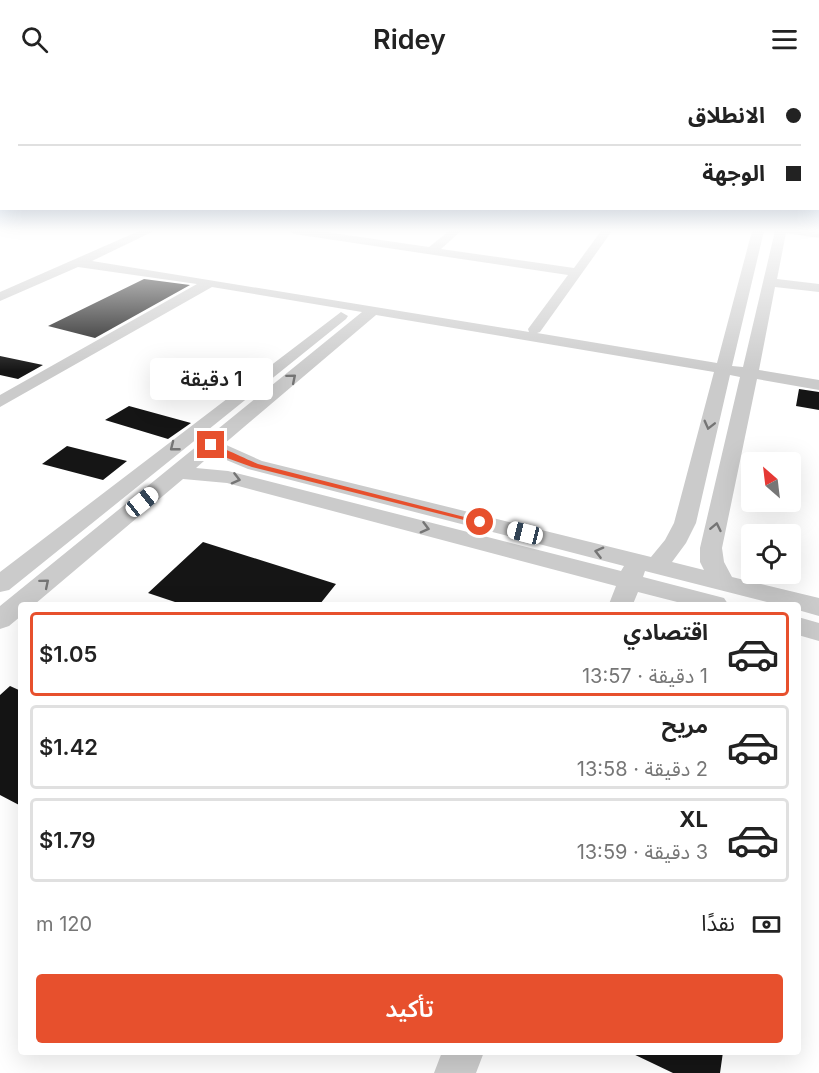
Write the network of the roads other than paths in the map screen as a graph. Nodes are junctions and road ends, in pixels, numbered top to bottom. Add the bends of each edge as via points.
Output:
1 (44, 277) edge
2 (172, 277) edge
3 (226, 277) edge
4 (573, 277) edge
5 (747, 277) edge
6 (771, 277) edge
7 (770, 282) junction
8 (209, 283) junction
9 (819, 288) edge
10 (0, 297) edge
11 (740, 304) junction
12 (352, 308) junction
13 (764, 308) junction
14 (372, 311) junction
15 (535, 329) junction
16 (724, 365) junction
17 (750, 373) junction
18 (819, 385) edge
19 (0, 402) edge
20 (211, 445) junction
21 (178, 472) junction
22 (5, 574) edge
23 (636, 578) edge
24 (723, 583) junction
25 (22, 602) edge
26 (709, 602) edge
27 (799, 602) edge
28 (801, 602) edge
29 (18, 605) edge
30 (819, 607) edge
31 (0, 620) edge
32 (801, 627) edge
33 (819, 632) edge
34 (462, 1055) edge
35 (455, 1073) edge

1 - 10 lane
2 - 8 lane
3 - 15 lane
4 - 15 lane
5 - 11 lane
6 - 7 lane
7 - 9 lane
7 - 13 lane
8 - 12 lane
8 - 19 lane
11 - 13 lane
11 - 16 lane
12 - 14 lane
12 -> 22 lane
13 - 17 lane
14 - 16 lane
20 -> 14 lane
15 - 16 lane
16 - 17 lane
16 -> 23 lane via 685,523 675,543
17 - 18 lane
24 -> 17 lane via 712,562 711,548
20 - 21 lane
23 -> 20 lane via 255,465
21 -> 23 lane via 228,477
25 -> 21 lane
23 - 24 lane
23 - 26 lane
24 - 27 lane
28 - 30 lane
31 -> 29 lane
32 - 33 lane
34 - 35 lane

